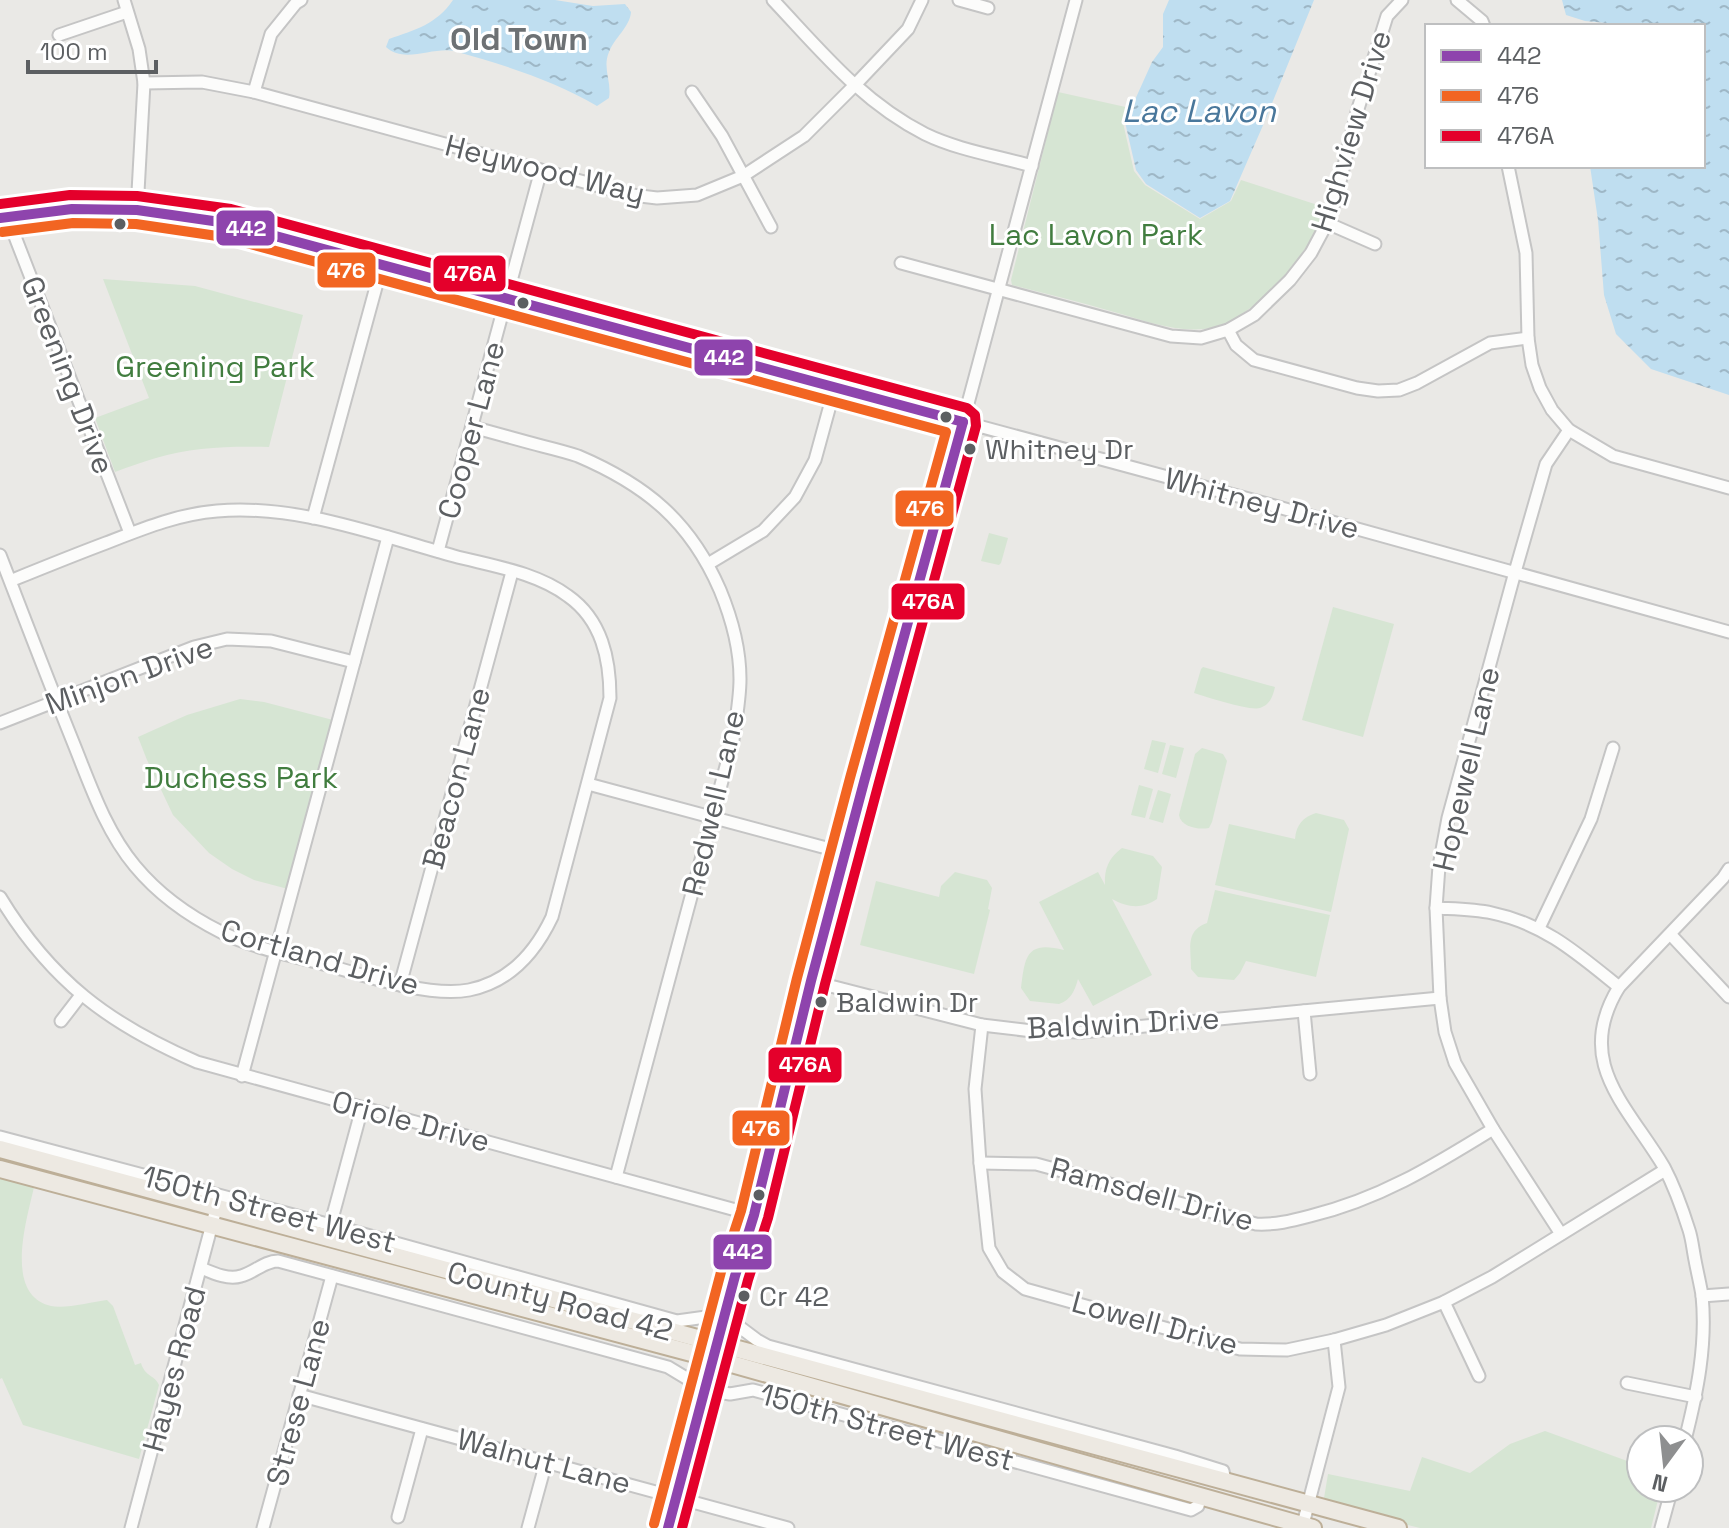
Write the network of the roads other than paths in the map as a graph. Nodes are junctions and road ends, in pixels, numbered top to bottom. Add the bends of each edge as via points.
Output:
1 (124, 0) edge
2 (773, 0) edge
3 (922, 0) edge
4 (959, 0) edge
5 (1076, 0) edge
6 (1402, 0) edge
7 (1457, 0) edge
8 (297, 1) edge
9 (988, 8) dead end
10 (127, 12) junction
11 (1483, 24) edge
12 (59, 35) dead end
13 (144, 83) junction
14 (854, 86) junction
15 (254, 92) junction
16 (692, 92) dead end
17 (1032, 166) junction
18 (1508, 168) edge
19 (541, 170) junction
20 (743, 176) junction
21 (137, 210) junction
22 (3, 217) edge
23 (1327, 223) junction
24 (771, 227) dead end
25 (1375, 244) dead end
26 (901, 263) dead end
27 (382, 265) junction
28 (999, 290) junction
29 (506, 299) junction
30 (1228, 330) junction
31 (1528, 338) junction
32 (835, 387) junction
33 (963, 422) junction
34 (472, 427) junction
35 (1569, 430) junction
36 (1729, 488) edge
37 (313, 518) junction
38 (130, 533) junction
39 (388, 537) junction
40 (438, 551) junction
41 (0, 555) edge
42 (708, 564) junction
43 (512, 572) junction
44 (1515, 572) junction
45 (10, 581) junction
46 (1729, 632) edge
47 (354, 662) junction
48 (57, 701) junction
49 (0, 723) edge
50 (1613, 748) dead end
51 (588, 784) junction
52 (713, 818) junction
53 (845, 853) junction
54 (1729, 869) edge
55 (0, 897) edge
56 (1436, 908) junction
57 (1539, 928) junction
58 (1671, 935) junction
59 (276, 951) junction
60 (811, 981) junction
61 (400, 985) junction
62 (1619, 987) junction
63 (81, 995) junction
64 (1729, 997) edge
65 (1440, 998) junction
66 (1304, 1011) junction
67 (61, 1021) dead end
68 (982, 1025) junction
69 (1310, 1074) dead end
70 (242, 1076) junction
71 (362, 1108) junction
72 (1493, 1129) junction
73 (0, 1137) edge
74 (0, 1149) edge
75 (980, 1163) junction
76 (0, 1169) edge
77 (1665, 1170) junction
78 (616, 1177) junction
79 (754, 1215) junction
80 (214, 1217) junction
81 (329, 1232) junction
82 (1561, 1234) junction
83 (201, 1268) junction
84 (332, 1276) junction
85 (1729, 1294) edge
86 (1702, 1296) junction
87 (1444, 1302) junction
88 (724, 1322) junction
89 (1334, 1340) junction
90 (718, 1343) junction
91 (714, 1359) junction
92 (1479, 1376) dead end
93 (1627, 1383) dead end
94 (706, 1390) junction
95 (299, 1395) junction
96 (1696, 1397) junction
97 (1689, 1424) edge
98 (422, 1429) junction
99 (546, 1462) junction
100 (1225, 1481) junction
101 (1201, 1496) junction
102 (676, 1497) junction
103 (1309, 1504) junction
104 (1668, 1504) edge
105 (398, 1517) dead end
106 (1306, 1527) edge
107 (131, 1528) edge
108 (263, 1528) edge
109 (528, 1528) edge
110 (668, 1528) edge
111 (788, 1528) edge
112 (1398, 1528) edge
113 (1661, 1528) edge

1 - 10 street
2 - 14 street
3 - 14 street, Heywood Way via 908,29
4 - 9 street
5 - 17 street
6 - 23 street, Highview Drive via 1387,16
7 - 11 street
8 - 15 street via 271,34
10 - 12 street
10 - 13 street
13 - 15 street, Heywood Way via 202,82
13 - 21 street
14 - 17 street via 927,135
14 - 20 street, Heywood Way via 804,136
15 - 19 street, Heywood Way
16 - 20 street
17 - 28 street
18 - 31 street via 1526,253
19 - 20 street, Heywood Way via 657,198 697,195
19 - 29 street, Cooper Lane
20 - 24 street
21 - 22 street, Whitney Drive via 72,209
21 - 27 street, Whitney Drive via 227,223
22 - 38 street, Greening Drive
23 - 25 street
23 - 30 street, Highview Drive via 1290,280 1254,315
26 - 28 street, Highview Drive
27 - 29 street, Whitney Drive
27 - 37 street
28 - 30 street, Highview Drive via 1171,336 1201,338
28 - 33 street
29 - 32 street, Whitney Drive
29 - 34 street, Cooper Lane
30 - 31 street via 1254,360 1378,391 1417,383 1490,343
31 - 35 street via 1540,388
32 - 33 street, Whitney Drive
32 - 42 street via 815,460 795,497 763,531
33 - 44 street, Whitney Drive
33 - 53 street
34 - 40 street, Cooper Lane
34 - 42 street, Redwell Lane via 574,455 620,475 670,514
35 - 36 street via 1613,456
35 - 44 street, Hopewell Lane via 1546,464
37 - 38 street, Cortland Drive via 259,509 215,511
37 - 39 street, Cortland Drive
38 - 45 street, Cortland Drive
39 - 40 street, Cortland Drive
39 - 47 street
40 - 43 street, Cortland Drive
41 - 45 street, Cortland Drive
42 - 52 street, Redwell Lane via 731,618 740,681 733,740
43 - 51 street, Cortland Drive via 570,597 590,618 604,646 610,698
43 - 61 street, Beacon Lane
44 - 46 street, Whitney Drive
44 - 56 street, Hopewell Lane via 1448,818
45 - 48 street, Cortland Drive
47 - 48 street, Minjon Drive via 271,641 227,639
47 - 59 street
48 - 49 street, Minjon Drive
48 - 59 street, Cortland Drive via 102,815 134,865 191,916
50 - 57 street via 1591,819
51 - 52 street
51 - 61 street, Cortland Drive via 552,917 528,957 500,979 469,990
52 - 53 street
52 - 78 street, Redwell Lane
53 - 60 street
54 - 58 street
55 - 63 street, Oriole Drive via 22,932
56 - 57 street via 1491,912
56 - 65 street, Hopewell Lane
57 - 62 street
58 - 62 street
58 - 64 street
59 - 61 street, Cortland Drive
59 - 70 street
60 - 68 street, Baldwin Drive
60 - 79 street
62 - 77 street via 1602,1023 1603,1063
63 - 67 street
63 - 70 street, Oriole Drive via 155,1044
65 - 66 street, Baldwin Drive
65 - 72 street, Hopewell Lane via 1455,1063
66 - 68 street, Baldwin Drive via 1082,1032
66 - 69 street
68 - 75 street, Lowell Drive via 975,1089
70 - 71 street, Oriole Drive
71 - 78 street, Oriole Drive
71 - 81 street
72 - 75 street, Ramsdell Drive via 1385,1191 1273,1225 1036,1164
72 - 82 street, Hopewell Lane
73 - 81 street, 150th Street West
74 - 80 highway, County Road 42
75 - 89 street, Lowell Drive via 989,1248 1003,1272 1025,1289 1240,1349 1287,1350
76 - 80 highway, County Road 42
77 - 82 street, Lowell Drive
77 - 86 street via 1689,1230
78 - 79 street, Oriole Drive
79 - 88 street
80 - 81 highway, County Road 42
80 - 83 street, Hayes Road
80 - 91 highway, County Road 42
81 - 88 street, 150th Street West via 677,1321 706,1317
81 - 90 highway, County Road 42
82 - 87 street, Lowell Drive
83 - 84 street, 150th Street West via 231,1277 278,1261
83 - 107 street, Hayes Road
84 - 94 street, 150th Street West via 668,1367
84 - 95 street, Strese Lane
85 - 86 street
86 - 96 street via 1703,1348
87 - 89 street, Lowell Drive
87 - 92 street
88 - 90 street
88 - 100 street via 768,1346 1175,1456 1223,1471
89 - 103 street via 1339,1387
90 - 91 street
90 - 100 highway, County Road 42
91 - 94 street
91 - 101 highway, County Road 42
93 - 96 street
94 - 101 street, 150th Street West via 753,1390 1191,1510
94 - 102 street
95 - 98 street, Walnut Lane
95 - 108 street, Strese Lane
96 - 97 street
98 - 99 street, Walnut Lane
98 - 105 street
99 - 102 street, Walnut Lane
99 - 109 street
100 - 103 highway, County Road 42
101 - 106 highway, County Road 42
102 - 110 street
102 - 111 street, Walnut Lane
103 - 106 street
103 - 112 highway, County Road 42
104 - 113 street

